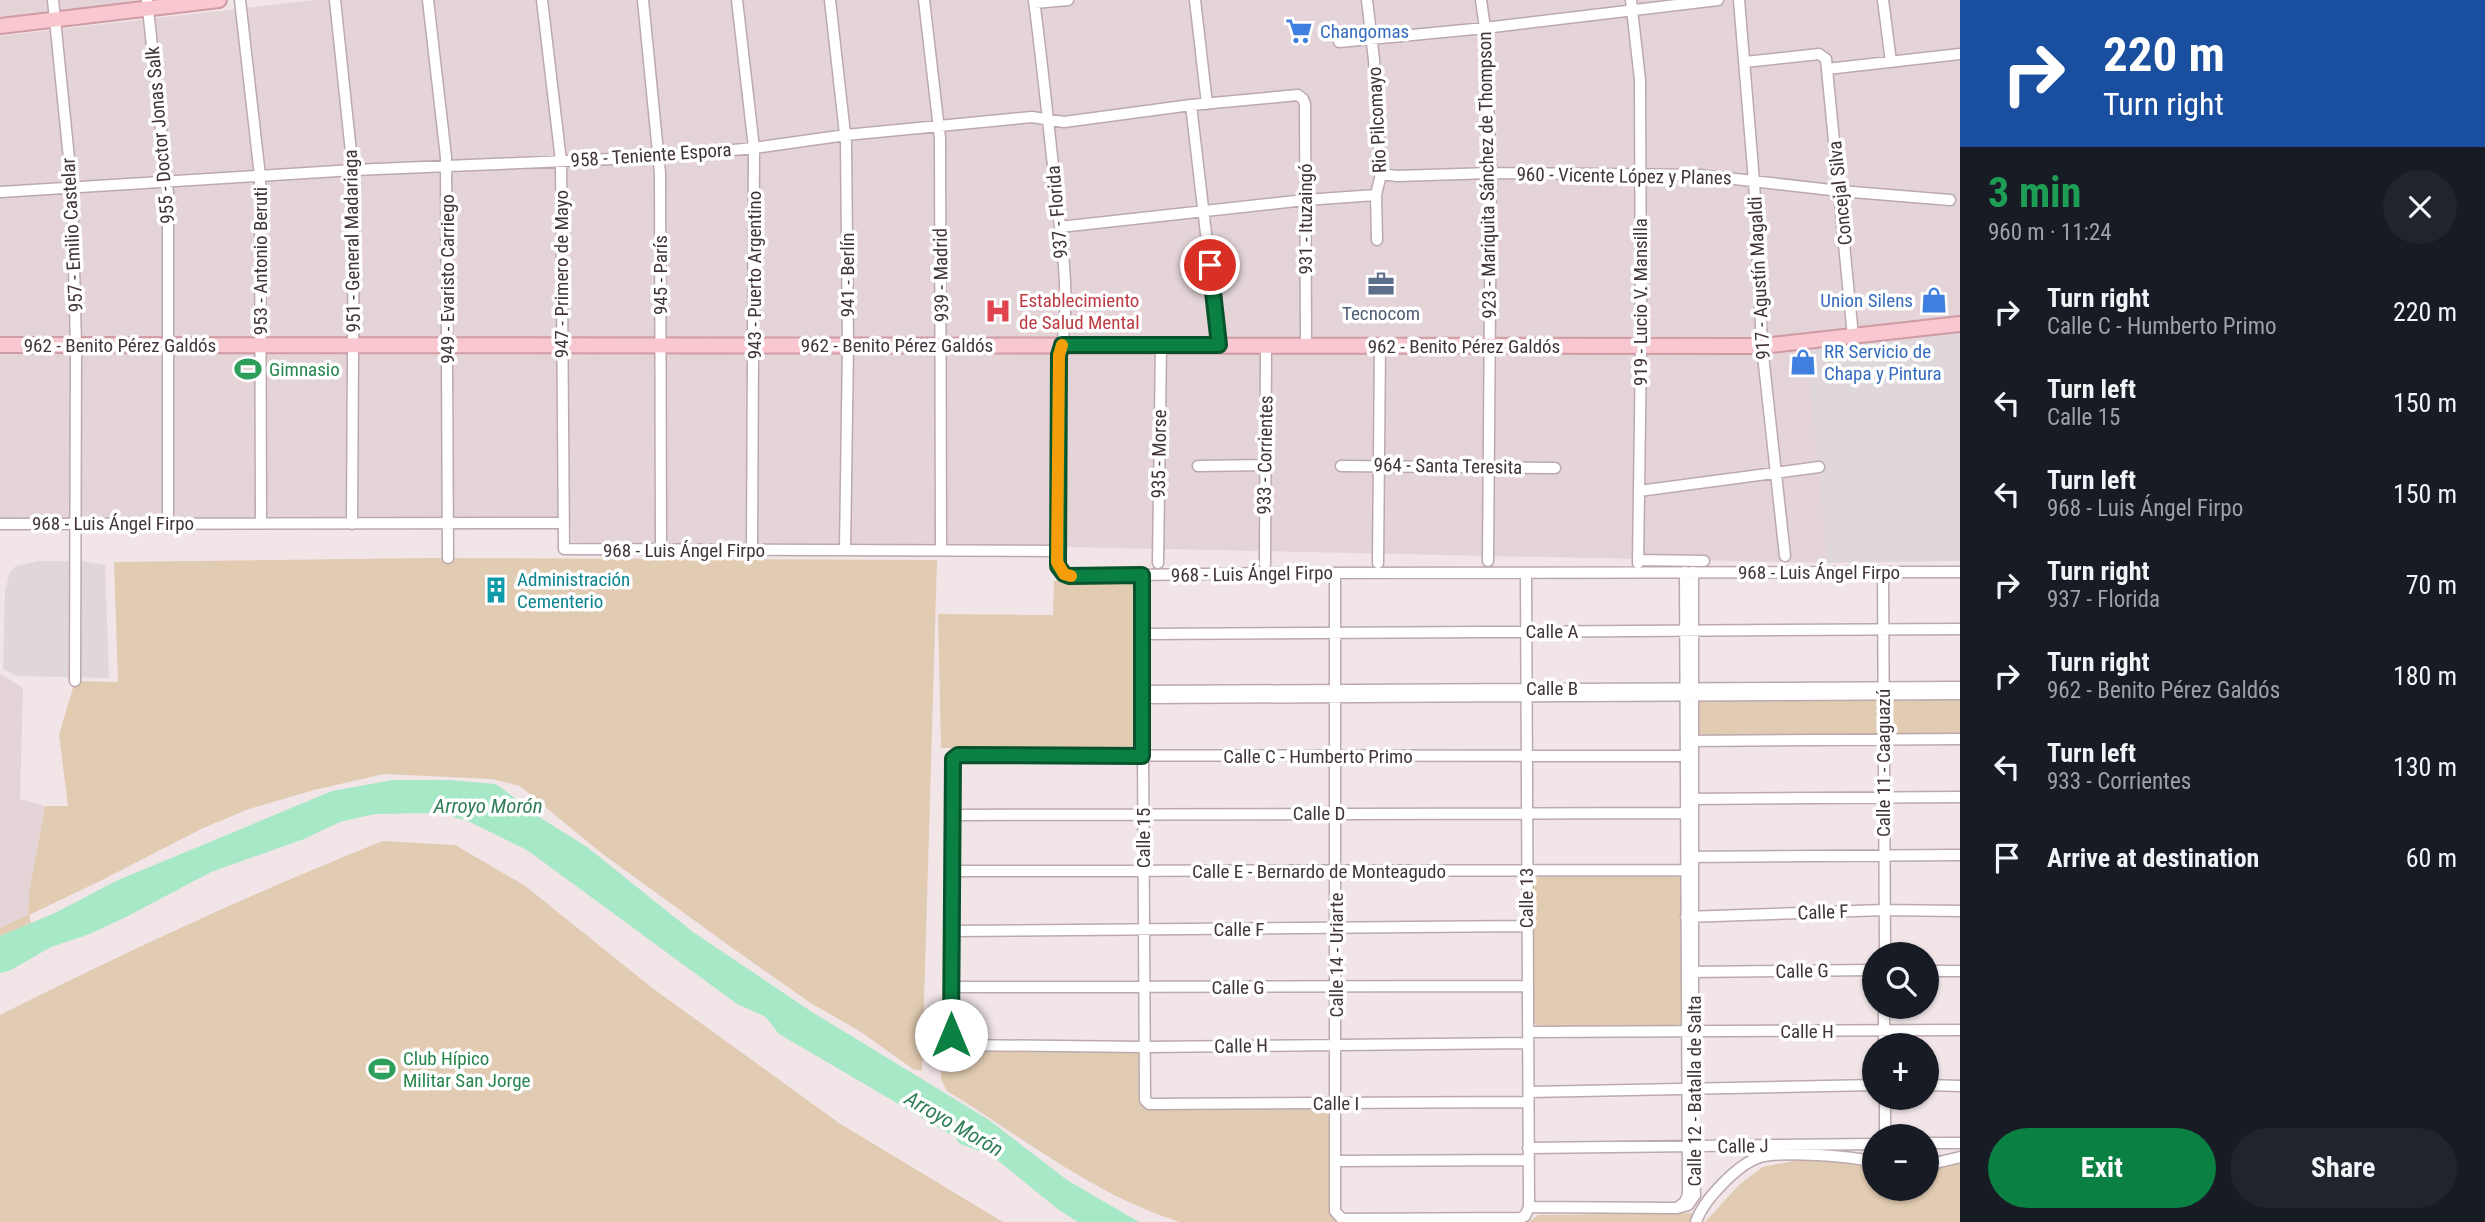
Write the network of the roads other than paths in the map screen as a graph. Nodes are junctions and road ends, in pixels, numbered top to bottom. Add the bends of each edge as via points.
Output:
1 (53, 0) edge
2 (219, 0) edge
3 (240, 0) edge
4 (335, 0) edge
5 (428, 0) edge
6 (542, 0) edge
7 (643, 0) edge
8 (737, 0) edge
9 (830, 0) edge
10 (924, 0) edge
11 (1068, 0) edge
12 (1195, 0) edge
13 (1367, 0) edge
14 (1481, 0) edge
15 (1718, 0) edge
16 (1739, 0) edge
17 (1883, 0) edge
18 (1034, 2) edge
19 (147, 4) edge
20 (1632, 5) edge
21 (55, 19) junction
22 (0, 26) edge
23 (1485, 28) junction
24 (1371, 39) junction
25 (1339, 42) dead end
26 (1960, 54) edge
27 (1891, 61) junction
28 (1745, 62) junction
29 (1827, 69) junction
30 (1298, 95) joint
31 (1207, 104) junction
32 (1191, 105) junction
33 (1048, 119) junction
34 (939, 127) junction
35 (846, 135) junction
36 (754, 148) junction
37 (660, 157) junction
38 (561, 161) junction
39 (447, 166) junction
40 (354, 170) junction
41 (1491, 173) junction
42 (1381, 174) junction
43 (1640, 175) junction
44 (260, 176) junction
45 (1754, 181) junction
46 (167, 183) junction
47 (72, 188) junction
48 (1840, 191) junction
49 (0, 192) edge
50 (1376, 195) junction
51 (1305, 200) junction
52 (1950, 200) dead end
53 (1204, 212) junction
54 (1060, 228) junction
55 (1377, 240) dead end
56 (1960, 324) edge
57 (1853, 336) junction
58 (169, 344) junction
59 (261, 344) junction
60 (0, 345) edge
61 (76, 345) junction
62 (354, 345) junction
63 (446, 345) junction
64 (660, 345) junction
65 (848, 345) junction
66 (942, 345) junction
67 (1062, 345) junction
68 (1161, 345) junction
69 (1219, 345) junction
70 (1266, 345) junction
71 (1306, 345) junction
72 (1380, 345) junction
73 (562, 346) junction
74 (755, 346) junction
75 (1490, 346) junction
76 (1641, 346) junction
77 (1762, 346) junction
78 (1265, 465) junction
79 (1379, 465) junction
80 (1198, 466) dead end
81 (1340, 466) dead end
82 (1490, 467) junction
83 (1819, 467) dead end
84 (1555, 468) dead end
85 (1775, 473) junction
86 (1639, 491) junction
87 (76, 522) junction
88 (168, 523) junction
89 (261, 523) junction
90 (562, 523) junction
91 (0, 524) edge
92 (352, 524) junction
93 (448, 524) junction
94 (564, 549) joint
95 (661, 550) junction
96 (752, 550) junction
97 (845, 550) junction
98 (942, 550) junction
99 (1058, 551) junction
100 (1785, 556) dead end
101 (448, 558) dead end
102 (1488, 561) dead end
103 (1704, 561) dead end
104 (1157, 563) dead end
105 (1378, 563) dead end
106 (1265, 564) dead end
107 (1689, 572) junction
108 (1883, 572) junction
109 (1960, 572) edge
110 (1335, 573) junction
111 (1526, 574) junction
112 (1142, 575) junction
113 (1960, 629) edge
114 (1688, 630) junction
115 (1526, 631) junction
116 (1882, 631) junction
117 (1334, 632) junction
118 (1143, 634) junction
119 (75, 681) dead end
120 (1960, 687) edge
121 (1883, 691) junction
122 (1526, 692) junction
123 (1688, 692) junction
124 (1334, 693) junction
125 (1143, 694) junction
126 (1960, 694) edge
127 (1883, 738) junction
128 (1960, 738) edge
129 (1688, 741) junction
130 (1142, 756) junction
131 (1334, 756) junction
132 (1528, 756) junction
133 (1685, 756) junction
134 (1884, 796) junction
135 (1960, 796) edge
136 (1689, 799) junction
137 (1528, 812) junction
138 (1143, 813) junction
139 (1334, 813) junction
140 (1686, 813) junction
141 (952, 815) junction
142 (1884, 855) junction
143 (1960, 855) edge
144 (1690, 858) junction
145 (1687, 870) junction
146 (951, 871) junction
147 (1143, 871) junction
148 (1336, 871) junction
149 (1526, 871) junction
150 (1884, 910) junction
151 (1960, 911) edge
152 (1689, 917) junction
153 (1526, 926) junction
154 (1143, 929) junction
155 (1335, 929) junction
156 (951, 931) junction
157 (1885, 942) edge
158 (1862, 970) edge
159 (1939, 971) edge
160 (1960, 971) edge
161 (1690, 972) junction
162 (1526, 986) junction
163 (951, 987) junction
164 (1336, 987) junction
165 (1144, 988) junction
166 (1884, 1019) edge
167 (1960, 1030) edge
168 (1690, 1031) junction
169 (1884, 1031) junction
170 (1528, 1037) junction
171 (1336, 1045) junction
172 (1144, 1047) junction
173 (1862, 1085) edge
174 (1939, 1085) edge
175 (1960, 1086) edge
176 (1690, 1090) junction
177 (1529, 1097) junction
178 (1145, 1100) joint
179 (1336, 1103) junction
180 (1939, 1143) edge
181 (1960, 1143) edge
182 (1862, 1144) edge
183 (1689, 1147) junction
184 (1528, 1148) junction
185 (1960, 1157) edge
186 (1862, 1159) edge
187 (1528, 1160) junction
188 (1336, 1161) junction
189 (1939, 1162) edge
190 (1529, 1207) junction
191 (1696, 1222) edge

1 - 21 street, 957 - Emilio Castelar
2 - 19 main road
3 - 44 street, 953 - Antonio Beruti
4 - 40 street, 951 - General Madariaga
5 - 39 street, 949 - Evaristo Carriego
6 - 38 street, 947 - Primero de Mayo
7 - 37 street, 945 - París
8 - 36 street, 943 - Puerto Argentino
9 - 35 street, 941 - Berlín
10 - 34 street, 939 - Madrid
11 - 18 street
12 - 31 street
13 - 24 street, Rio Pilcomayo
14 - 23 street, 923 - Mariquita Sánchez de Thompson
15 - 20 street
16 - 28 street, 917 - Agustín Magaldi
17 - 27 street
18 - 33 street, 937 - Florida
19 - 21 main road
19 - 46 street, 955 - Doctor Jonas Salk
20 - 23 street
20 - 43 street, 919 - Lucio V. Mansilla via 1640,71
21 - 22 main road
21 - 47 street, 957 - Emilio Castelar
23 - 24 street
23 - 41 street, 923 - Mariquita Sánchez de Thompson
24 - 25 street
24 - 42 street, Rio Pilcomayo
26 - 27 street
27 - 29 street
28 - 29 street, Concejal Silva via 1819,54 1826,59
28 - 45 street, 917 - Agustín Magaldi
29 - 48 street, Concejal Silva
30 - 31 street, 958 - Teniente Espora
30 - 51 street, 931 - Ituzaingó via 1305,104
31 - 32 street, 958 - Teniente Espora
32 - 33 street, 958 - Teniente Espora via 1063,122
32 - 53 street
33 - 34 street, 958 - Teniente Espora
33 - 54 street, 937 - Florida
34 - 35 street, 958 - Teniente Espora
34 - 66 street, 939 - Madrid
35 - 36 street, 958 - Teniente Espora
35 - 65 street, 941 - Berlín
36 - 37 street, 958 - Teniente Espora
36 - 74 street, 943 - Puerto Argentino
37 - 38 street, 958 - Teniente Espora
37 - 64 street, 945 - París
38 - 39 street, 958 - Teniente Espora
38 - 73 street, 947 - Primero de Mayo
39 - 40 street, 958 - Teniente Espora
39 - 63 street, 949 - Evaristo Carriego
40 - 44 street, 958 - Teniente Espora
40 - 62 street, 951 - General Madariaga
41 - 42 street, 960 - Vicente López y Planes
41 - 43 street, 960 - Vicente López y Planes
41 - 75 street, 923 - Mariquita Sánchez de Thompson
42 - 50 street, Rio Pilcomayo
43 - 45 street, 960 - Vicente López y Planes
43 - 76 street, 919 - Lucio V. Mansilla
44 - 46 street, 958 - Teniente Espora
44 - 59 street, 953 - Antonio Beruti
45 - 48 street, 960 - Vicente López y Planes
45 - 77 street, 917 - Agustín Magaldi
46 - 47 street, 958 - Teniente Espora
46 - 58 street, 955 - Doctor Jonas Salk
47 - 49 street, 958 - Teniente Espora
47 - 61 street, 957 - Emilio Castelar
48 - 52 street, 960 - Vicente López y Planes
48 - 57 street, Concejal Silva
50 - 51 street
50 - 55 street, Rio Pilcomayo
51 - 53 street
51 - 71 street, 931 - Ituzaingó
53 - 54 street
53 - 69 street
54 - 67 street, 937 - Florida
56 - 57 main road, 962 - Benito Pérez Galdós
57 - 77 main road, 962 - Benito Pérez Galdós
58 - 59 main road, 962 - Benito Pérez Galdós
58 - 61 main road, 962 - Benito Pérez Galdós
58 - 88 street, 955 - Doctor Jonas Salk
59 - 62 main road, 962 - Benito Pérez Galdós
59 - 89 street, 953 - Antonio Beruti
60 - 61 main road, 962 - Benito Pérez Galdós
61 - 87 street, 957 - Emilio Castelar
62 - 63 main road, 962 - Benito Pérez Galdós
62 - 92 street, 951 - General Madariaga
63 - 73 main road, 962 - Benito Pérez Galdós
63 - 93 street, 949 - Evaristo Carriego
64 - 73 main road, 962 - Benito Pérez Galdós
64 - 74 main road, 962 - Benito Pérez Galdós
64 - 95 street, 945 - París
65 - 66 main road, 962 - Benito Pérez Galdós
65 - 74 main road, 962 - Benito Pérez Galdós
65 - 97 street, 941 - Berlín
66 - 67 main road, 962 - Benito Pérez Galdós
66 - 98 street, 939 - Madrid
67 - 68 main road, 962 - Benito Pérez Galdós
67 - 99 street, 937 - Florida
68 - 69 main road, 962 - Benito Pérez Galdós
68 - 104 street, 935 - Morse
69 - 70 main road, 962 - Benito Pérez Galdós
70 - 71 main road, 962 - Benito Pérez Galdós
70 - 78 street, 933 - Corrientes
71 - 72 main road, 962 - Benito Pérez Galdós
72 - 75 main road, 962 - Benito Pérez Galdós
72 - 79 street
73 - 90 street, 947 - Primero de Mayo
74 - 96 street, 943 - Puerto Argentino
75 - 76 main road, 962 - Benito Pérez Galdós
75 - 82 street, 923 - Mariquita Sánchez de Thompson
76 - 77 main road, 962 - Benito Pérez Galdós
76 - 86 street, 919 - Lucio V. Mansilla
77 - 85 street, 917 - Agustín Magaldi
78 - 80 street
78 - 106 street, 933 - Corrientes
79 - 81 street, 964 - Santa Teresita
79 - 82 street, 964 - Santa Teresita
79 - 105 street
82 - 84 street, 964 - Santa Teresita
82 - 102 street, 923 - Mariquita Sánchez de Thompson
83 - 85 street
85 - 86 street
85 - 100 street, 917 - Agustín Magaldi
86 - 103 street, 919 - Lucio V. Mansilla via 1638,561
87 - 88 street, 968 - Luis Ángel Firpo
87 - 91 street, 968 - Luis Ángel Firpo
87 - 119 street, 957 - Emilio Castelar
88 - 89 street, 968 - Luis Ángel Firpo
89 - 92 street, 968 - Luis Ángel Firpo
90 - 93 street, 968 - Luis Ángel Firpo
90 - 94 street, 947 - Primero de Mayo
92 - 93 street, 968 - Luis Ángel Firpo
93 - 101 street, 949 - Evaristo Carriego
94 - 95 street, 968 - Luis Ángel Firpo
95 - 96 street, 968 - Luis Ángel Firpo
96 - 97 street, 968 - Luis Ángel Firpo
97 - 98 street, 968 - Luis Ángel Firpo
98 - 99 street, 968 - Luis Ángel Firpo
99 - 112 street, 968 - Luis Ángel Firpo via 1058,566 1069,576
107 - 108 street, 968 - Luis Ángel Firpo
107 - 111 street, 968 - Luis Ángel Firpo
107 - 114 street, Calle 12 - Batalla de Salta
108 - 109 street, 968 - Luis Ángel Firpo
108 - 116 street, Calle 11 - Caaguazú
110 - 111 street, 968 - Luis Ángel Firpo
110 - 112 street, 968 - Luis Ángel Firpo
110 - 117 street, Calle 14 - Uriarte
111 - 115 street, Calle 13
112 - 118 street, Calle 15
113 - 116 street, Calle A
114 - 115 street, Calle A
114 - 116 street, Calle A
114 - 123 street, Calle 12 - Batalla de Salta
115 - 117 street, Calle A
115 - 122 street, Calle 13
116 - 121 street, Calle 11 - Caaguazú
117 - 118 street, Calle A
117 - 124 street, Calle 14 - Uriarte
118 - 125 street, Calle 15
120 - 121 street, Calle B
121 - 123 street, Calle B
121 - 126 street, Calle B
121 - 127 street, Calle 11 - Caaguazú
122 - 123 street, Calle B
122 - 124 street, Calle B
122 - 132 street, Calle 13
123 - 129 street, Calle 12 - Batalla de Salta
124 - 125 street, Calle B
124 - 131 street, Calle 14 - Uriarte
125 - 130 street, Calle 15
127 - 128 street
127 - 129 street
127 - 134 street, Calle 11 - Caaguazú
129 - 133 street, Calle 12 - Batalla de Salta
129 - 136 street, Calle 12 - Batalla de Salta
130 - 131 street, Calle C - Humberto Primo
130 - 138 street, Calle 15
130 - 141 street, Calle C - Humberto Primo via 958,755 953,759
131 - 132 street, Calle C - Humberto Primo
131 - 139 street, Calle 14 - Uriarte
132 - 133 street, Calle C - Humberto Primo
132 - 137 street, Calle 13
133 - 136 street, Calle 12 - Batalla de Salta
134 - 135 street
134 - 136 street
134 - 142 street, Calle 11 - Caaguazú
136 - 140 street, Calle 12 - Batalla de Salta
136 - 144 street, Calle 12 - Batalla de Salta
137 - 139 street, Calle D
137 - 140 street, Calle D
137 - 149 street, Calle 13
138 - 139 street, Calle D
138 - 141 street, Calle D
138 - 147 street, Calle 15
139 - 148 street, Calle 14 - Uriarte
140 - 144 street, Calle 12 - Batalla de Salta
141 - 146 street
142 - 143 street
142 - 144 street
142 - 150 street, Calle 11 - Caaguazú
144 - 145 street, Calle 12 - Batalla de Salta
144 - 152 street, Calle 12 - Batalla de Salta
145 - 149 street, Calle E - Bernardo de Monteagudo
145 - 152 street, Calle 12 - Batalla de Salta
146 - 147 street, Calle E - Bernardo de Monteagudo
146 - 156 street
147 - 148 street, Calle E - Bernardo de Monteagudo
147 - 154 street, Calle 15
148 - 149 street, Calle E - Bernardo de Monteagudo
148 - 155 street, Calle 14 - Uriarte
149 - 153 street, Calle 13
150 - 151 street, Calle F
150 - 152 street, Calle F
150 - 157 street, Calle 11 - Caaguazú
152 - 161 street, Calle 12 - Batalla de Salta
153 - 155 street, Calle F
153 - 162 street, Calle 13
154 - 155 street, Calle F
154 - 156 street, Calle F
154 - 165 street, Calle 15
155 - 164 street, Calle 14 - Uriarte
156 - 163 street
158 - 161 street, Calle G
159 - 160 street
161 - 168 street, Calle 12 - Batalla de Salta
162 - 164 street, Calle G
162 - 170 street, Calle 13
163 - 165 street, Calle G
163 - 172 street, Calle H via 951,1035 960,1045
164 - 165 street, Calle G
164 - 171 street, Calle 14 - Uriarte
165 - 172 street, Calle 15
166 - 169 street
167 - 169 street, Calle H
168 - 169 street, Calle H
168 - 170 street, Calle H
168 - 176 street, Calle 12 - Batalla de Salta
170 - 171 street, Calle H
170 - 177 street, Calle 13
171 - 172 street, Calle H
171 - 179 street, Calle 14 - Uriarte
172 - 178 street, Calle 15
173 - 176 street, Calle I
174 - 175 street
176 - 177 street, Calle I
176 - 183 street, Calle 12 - Batalla de Salta
177 - 179 street, Calle I
177 - 184 street, Calle 13
178 - 179 street, Calle I via 1149,1104
179 - 188 street, Calle 14 - Uriarte
180 - 181 street
182 - 183 street, Calle J
183 - 184 street, Calle J
183 - 190 street, Calle 12 - Batalla de Salta via 1694,1200 1684,1208
184 - 187 street, Calle 13
185 - 189 street
186 - 191 street via 1758,1158 1723,1183
187 - 188 street
187 - 190 street, Calle 13
188 - 190 street, Calle 14 - Uriarte via 1335,1211 1342,1219 1520,1218

